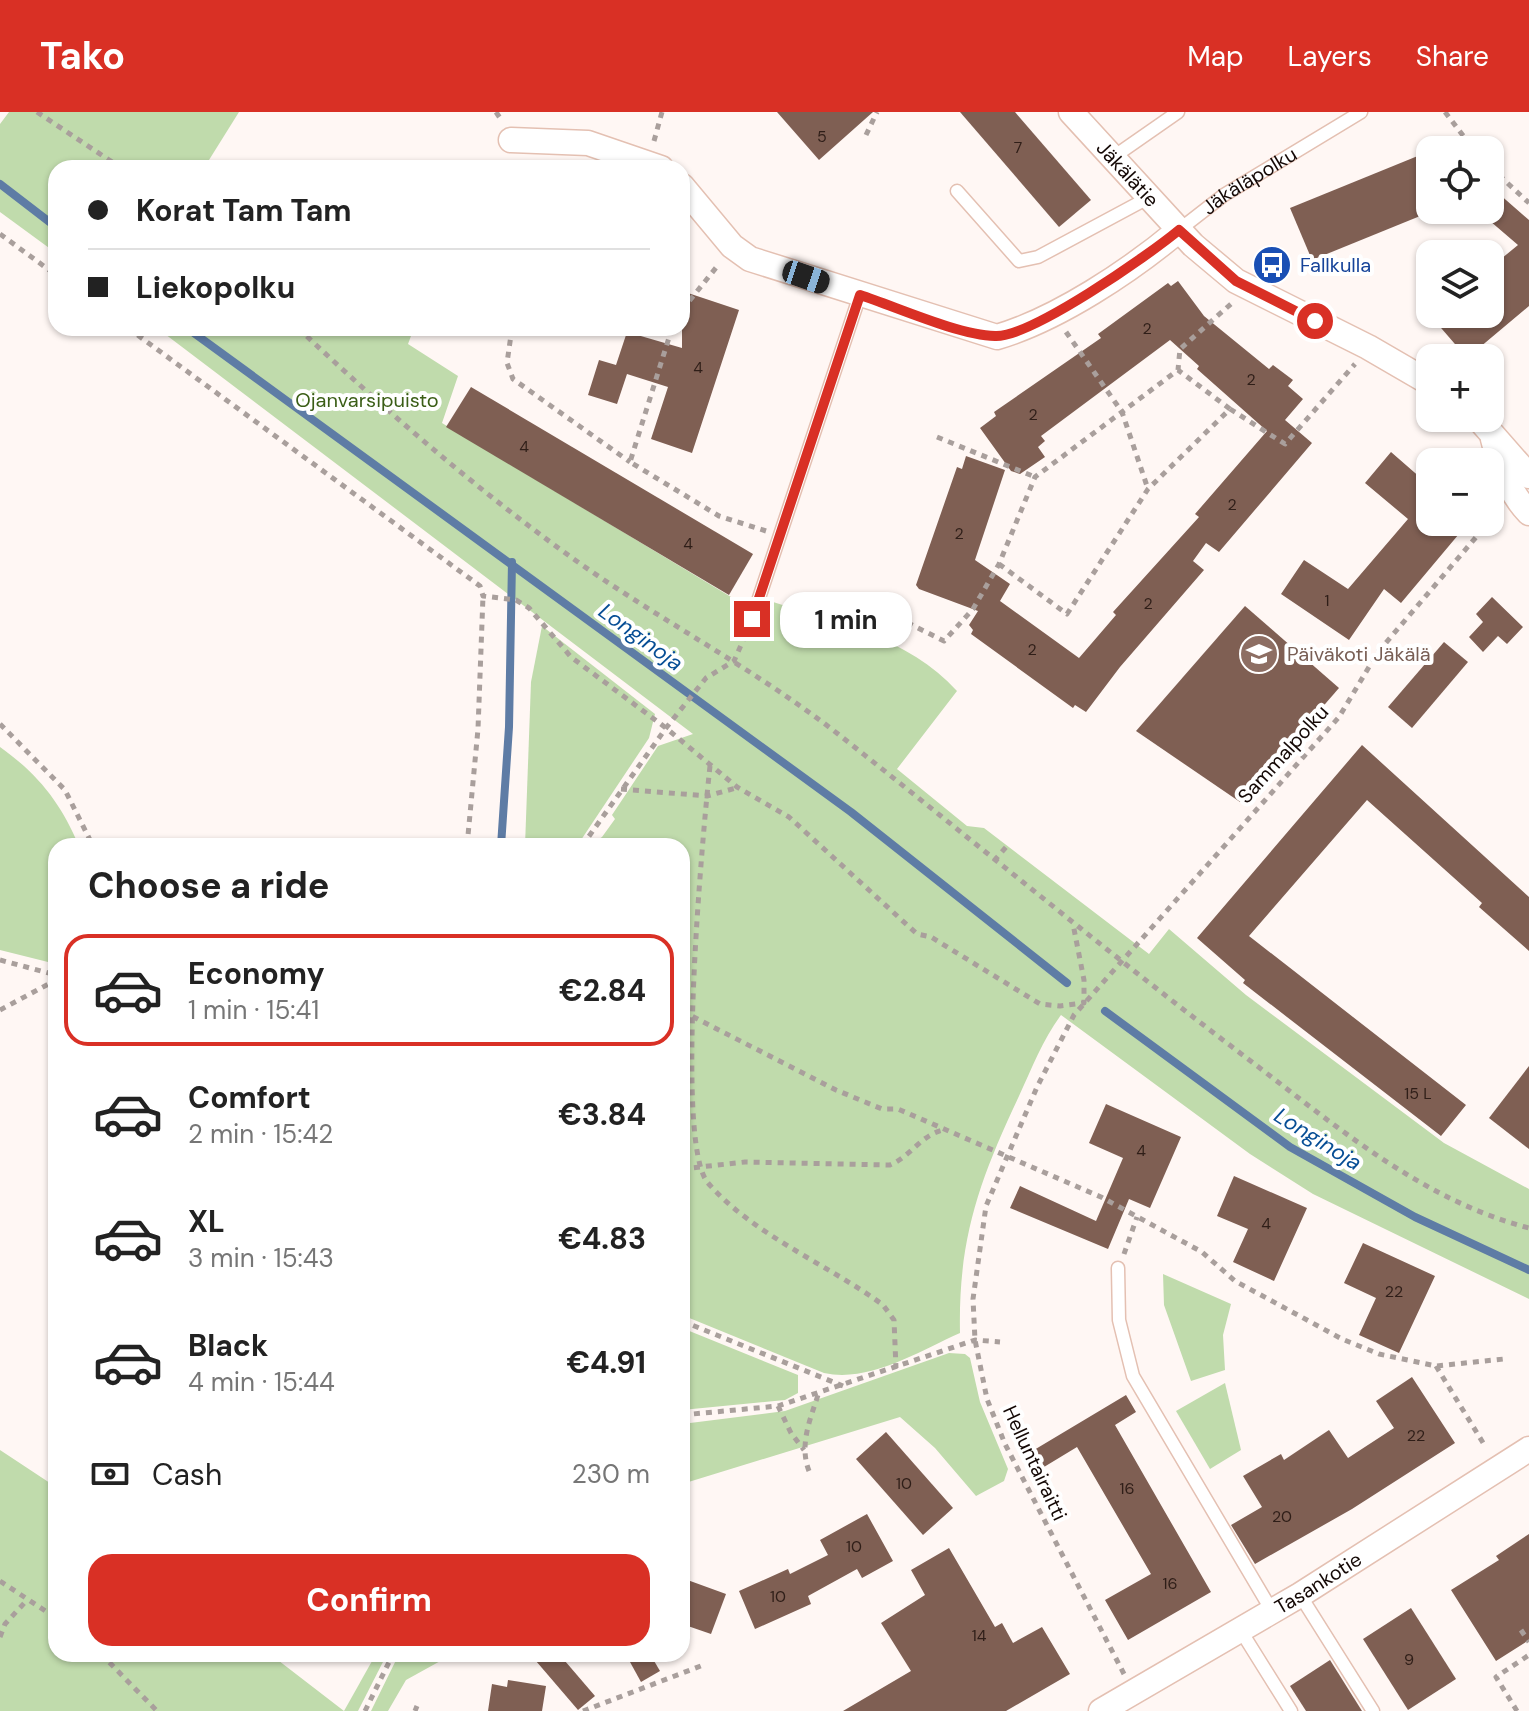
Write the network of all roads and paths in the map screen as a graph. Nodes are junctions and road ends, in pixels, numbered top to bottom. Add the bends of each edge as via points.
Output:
1 (37, 112) edge
2 (662, 112) edge
3 (877, 112) edge
4 (1071, 112) edge
5 (1178, 112) edge
6 (1361, 112) edge
7 (1445, 112) edge
8 (866, 135) dead end
9 (1463, 136) edge
10 (511, 140) dead end
11 (1112, 158) junction
12 (109, 160) edge
13 (641, 160) edge
14 (657, 160) edge
15 (1504, 180) edge
16 (957, 191) dead end
17 (690, 196) edge
18 (1148, 198) junction
19 (1529, 203) edge
20 (1179, 230) junction
21 (0, 234) edge
22 (732, 246) junction
23 (48, 269) edge
24 (860, 295) junction
25 (690, 300) edge
26 (1234, 301) dead end
27 (1053, 313) junction
28 (139, 336) edge
29 (307, 336) edge
30 (511, 336) edge
31 (669, 336) edge
32 (1368, 347) junction
33 (1178, 370) junction
34 (1416, 375) edge
35 (1230, 409) junction
36 (1122, 412) junction
37 (1488, 432) edge
38 (937, 437) dead end
39 (1493, 439) junction
40 (630, 462) junction
41 (1529, 476) edge
42 (1035, 477) junction
43 (1148, 489) junction
44 (1529, 513) edge
45 (778, 535) junction
46 (1477, 536) edge
47 (999, 564) junction
48 (483, 596) junction
49 (879, 601) dead end
50 (752, 619) joint
51 (734, 661) junction
52 (0, 724) edge
53 (666, 728) junction
54 (710, 765) junction
55 (737, 787) junction
56 (621, 789) junction
57 (707, 796) junction
58 (89, 838) edge
59 (468, 838) edge
60 (587, 838) edge
61 (1007, 846) dead end
62 (994, 861) junction
63 (1073, 924) junction
64 (0, 960) edge
65 (1118, 961) junction
66 (48, 975) edge
67 (48, 983) edge
68 (1084, 1003) junction
69 (0, 1010) edge
70 (692, 1016) junction
71 (944, 1130) junction
72 (1007, 1154) junction
73 (701, 1166) junction
74 (690, 1168) edge
75 (1137, 1217) junction
76 (1529, 1228) edge
77 (1118, 1268) joint
78 (690, 1324) edge
79 (975, 1340) junction
80 (1000, 1342) dead end
81 (1504, 1359) dead end
82 (1436, 1366) junction
83 (896, 1368) junction
84 (843, 1387) junction
85 (818, 1394) junction
86 (778, 1406) junction
87 (690, 1414) edge
88 (1485, 1446) dead end
89 (1529, 1449) edge
90 (805, 1451) junction
91 (809, 1471) dead end
92 (0, 1581) edge
93 (1300, 1595) junction
94 (28, 1599) junction
95 (1272, 1611) junction
96 (48, 1613) edge
97 (1521, 1630) dead end
98 (1241, 1631) junction
99 (0, 1637) edge
100 (1529, 1642) edge
101 (1529, 1655) edge
102 (109, 1662) edge
103 (389, 1662) edge
104 (706, 1664) dead end
105 (1118, 1664) dead end
106 (157, 1711) edge
107 (365, 1711) edge
108 (583, 1711) edge
109 (1101, 1711) edge
110 (1291, 1711) edge
111 (1373, 1711) edge
112 (1517, 1711) edge

1 - 12 path
2 - 14 path
3 - 8 path
4 - 11 street, Jäkälätie
5 - 11 lane
6 - 20 lane, Jäkäläpolku via 1224,195
7 - 9 path
10 - 13 street via 588,143
11 - 18 street, Jäkälätie
15 - 19 path
16 - 18 lane via 1019,261 1038,257
17 - 22 street, Jäkäläpolku
18 - 20 street, Jäkälätie
20 - 27 street, Jäkäläpolku
20 - 32 street, Jäkälätie via 1236,281
21 - 23 path
22 - 24 street, Jäkäläpolku via 750,259
22 - 25 path
24 - 27 street, Jäkäläpolku via 997,337
24 - 45 lane
26 - 33 path via 1180,349
27 - 36 path
28 - 48 path via 480,586
29 - 51 path via 441,460 577,561
30 - 40 path via 507,363 513,379
31 - 40 path
32 - 34 street, Jäkälätie
32 - 35 path via 1285,444
33 - 35 path
33 - 36 path
35 - 43 path
36 - 42 path
36 - 43 path
37 - 39 street
38 - 42 path
39 - 41 street
39 - 44 street via 1501,469
40 - 45 path via 719,516
42 - 47 path
43 - 47 path via 1067,614
45 - 50 lane
46 - 65 path, Sammalpolku via 1378,652 1339,717
47 - 49 path via 973,609 944,641 894,616
48 - 53 path via 516,600 529,608 571,657
48 - 59 path
50 - 51 path
51 - 53 path via 706,678
51 - 62 path via 834,731
52 - 58 path via 65,790
53 - 54 path
53 - 56 path
54 - 55 path
54 - 57 path
55 - 57 path
55 - 68 path via 789,817 917,934 949,947 1040,1004
56 - 57 path
56 - 60 path
57 - 70 path
61 - 62 path
62 - 63 path
63 - 65 path
63 - 68 path
64 - 66 path
65 - 68 path, Helluntairaitti
65 - 76 path via 1366,1148 1439,1194
67 - 69 path
68 - 72 path, Helluntairaitti via 1053,1053
70 - 71 path via 836,1090
70 - 73 path via 694,1123
71 - 72 path
71 - 73 path via 930,1133 903,1160 890,1165 826,1161
72 - 75 path
72 - 79 path, Helluntairaitti via 980,1237
73 - 74 path
73 - 83 path via 706,1181 785,1245 883,1305 894,1320
75 - 77 path
75 - 82 path via 1202,1252 1235,1281 1342,1339 1379,1354
77 - 95 lane via 1119,1320 1133,1376
78 - 84 path
79 - 80 path
79 - 83 path
79 - 105 path, Helluntairaitti via 987,1399 1005,1444
81 - 82 path
82 - 88 path
83 - 84 path
84 - 85 path
85 - 86 path
85 - 90 path
86 - 87 path
86 - 90 path
89 - 93 street, Tasankotie
90 - 91 path
92 - 94 path
93 - 95 street, Tasankotie
93 - 111 lane
94 - 96 path
94 - 99 path
95 - 98 street, Tasankotie
97 - 100 path
98 - 109 street, Tasankotie
98 - 110 lane
101 - 112 path via 1496,1677
102 - 106 path
103 - 107 path
104 - 108 path

